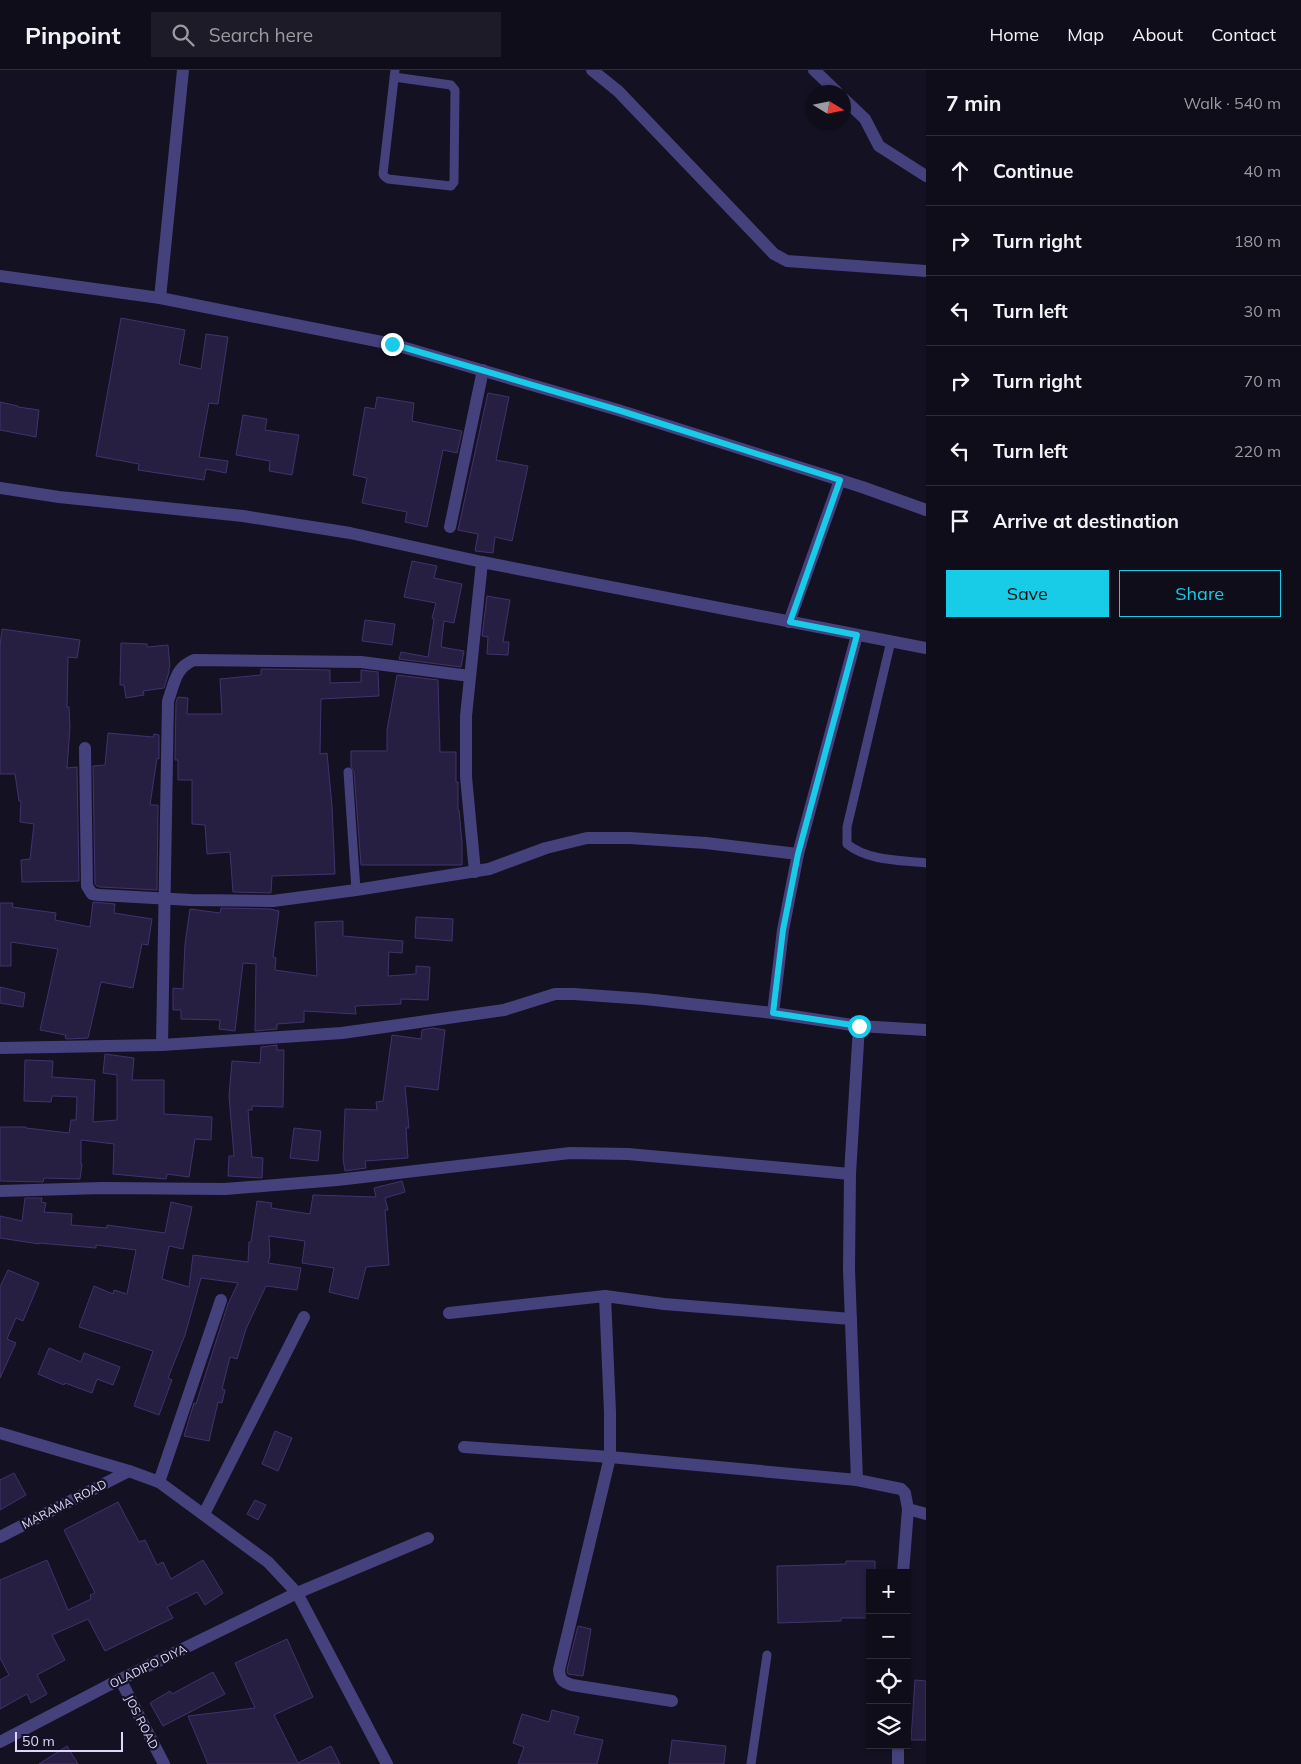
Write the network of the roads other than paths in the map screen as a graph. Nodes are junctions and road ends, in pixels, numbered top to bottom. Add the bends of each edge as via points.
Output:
1 (183, 70) edge
2 (592, 70) edge
3 (814, 70) edge
4 (394, 73) edge
5 (830, 85) edge
6 (851, 106) edge
7 (926, 176) edge
8 (926, 271) edge
9 (0, 276) edge
10 (160, 298) junction
11 (483, 370) junction
12 (840, 480) junction
13 (0, 488) edge
14 (926, 510) edge
15 (450, 527) dead end
16 (482, 562) junction
17 (790, 622) junction
18 (857, 635) junction
19 (891, 641) junction
20 (926, 648) edge
21 (470, 676) junction
22 (85, 748) dead end
23 (348, 772) dead end
24 (798, 854) junction
25 (926, 863) edge
26 (475, 872) junction
27 (356, 890) junction
28 (165, 898) junction
29 (773, 1013) junction
30 (859, 1026) junction
31 (926, 1030) edge
32 (162, 1045) junction
33 (0, 1048) edge
34 (850, 1174) junction
35 (0, 1191) edge
36 (605, 1296) junction
37 (221, 1300) dead end
38 (449, 1313) dead end
39 (304, 1317) dead end
40 (851, 1319) junction
41 (0, 1433) edge
42 (464, 1447) dead end
43 (610, 1457) junction
44 (129, 1471) junction
45 (857, 1480) junction
46 (159, 1482) junction
47 (908, 1510) junction
48 (204, 1514) junction
49 (926, 1514) edge
50 (0, 1538) edge
51 (428, 1538) dead end
52 (903, 1569) edge
53 (297, 1593) junction
54 (767, 1655) dead end
55 (120, 1679) junction
56 (672, 1701) dead end
57 (0, 1742) edge
58 (898, 1749) edge
59 (164, 1764) edge
60 (387, 1764) edge
61 (751, 1764) edge
62 (898, 1764) edge

1 - 10 street
2 - 8 street via 618,91 774,254 787,261
3 - 5 street
4 - 4 lane via 384,176 388,180 451,186 454,182 455,90 451,85
6 - 7 street via 865,119 879,146
9 - 10 street
10 - 11 street via 392,344
11 - 12 street
11 - 15 street
12 - 14 street
12 - 17 street
13 - 16 street via 243,516 350,533
16 - 17 street
16 - 21 street
17 - 18 street
18 - 19 street
18 - 24 street
19 - 20 street
19 - 25 lane via 847,827 847,844 871,856
21 - 26 street via 466,777
21 - 28 street via 361,662 194,660 185,664 178,672 168,701
22 - 28 street via 87,886 92,894 99,896
23 - 27 lane
24 - 26 street via 706,843 587,838
24 - 29 street via 783,930
26 - 27 street
27 - 28 street via 273,900
28 - 32 street
29 - 30 street
29 - 32 street via 645,999 555,994 504,1010 342,1033
30 - 31 street
30 - 34 street
32 - 33 street
34 - 35 street via 628,1154 570,1153 337,1180 225,1189
34 - 40 street
36 - 38 street
36 - 40 street
36 - 43 street
37 - 46 street
39 - 48 street
40 - 45 street
41 - 44 street
42 - 43 street
43 - 45 street
43 - 56 street via 559,1678 572,1684
44 - 46 street
44 - 50 street, MARAMA ROAD
45 - 47 street via 901,1489 905,1493
46 - 48 street
47 - 49 street
47 - 52 street
48 - 53 street via 268,1562
51 - 53 street, OLADIPO DIYA
53 - 55 street, OLADIPO DIYA
53 - 60 street
54 - 61 lane
55 - 57 street, OLADIPO DIYA
55 - 59 street, JOS ROAD
58 - 62 street

